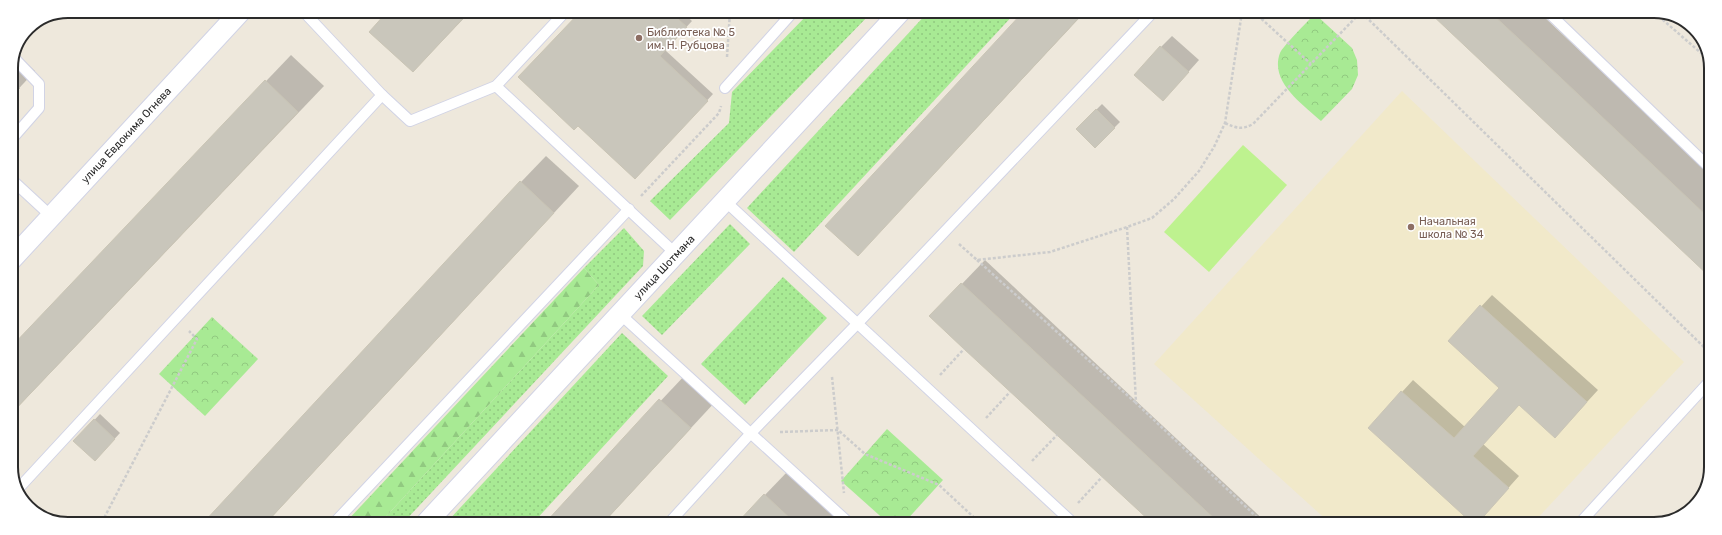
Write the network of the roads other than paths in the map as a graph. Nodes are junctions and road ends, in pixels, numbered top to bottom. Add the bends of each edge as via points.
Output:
1 (235, 18) edge
2 (309, 18) edge
3 (559, 18) edge
4 (788, 18) edge
5 (893, 18) edge
6 (1146, 18) edge
7 (1554, 18) edge
8 (18, 63) edge
9 (496, 86) junction
10 (725, 88) road end
11 (382, 95) junction
12 (18, 132) edge
13 (1704, 162) edge
14 (18, 185) edge
15 (725, 200) junction
16 (628, 209) junction
17 (51, 216) junction
18 (18, 252) edge
19 (676, 254) junction
20 (620, 314) junction
21 (857, 324) junction
22 (1704, 387) edge
23 (751, 433) junction
24 (22, 485) edge
25 (340, 517) edge
26 (432, 517) edge
27 (674, 517) edge
28 (843, 517) edge
29 (1066, 517) edge
30 (1585, 517) edge

1 - 17 street, улица Евдокима Огнева
2 - 11 lane
3 - 9 lane
4 - 10 lane
5 - 15 street, улица Шотмана
6 - 21 lane
7 - 13 lane
8 - 12 lane via 39,84 39,108
9 - 11 lane via 410,121
9 - 16 lane
11 - 24 lane
14 - 17 lane
15 - 19 street, улица Шотмана
15 - 21 lane
16 - 19 lane
16 - 25 lane
17 - 18 street, улица Евдокима Огнева
19 - 20 street, улица Шотмана
20 - 23 lane
20 - 26 street, улица Шотмана
21 - 23 lane
21 - 29 lane
22 - 30 lane
23 - 27 lane
23 - 28 lane

